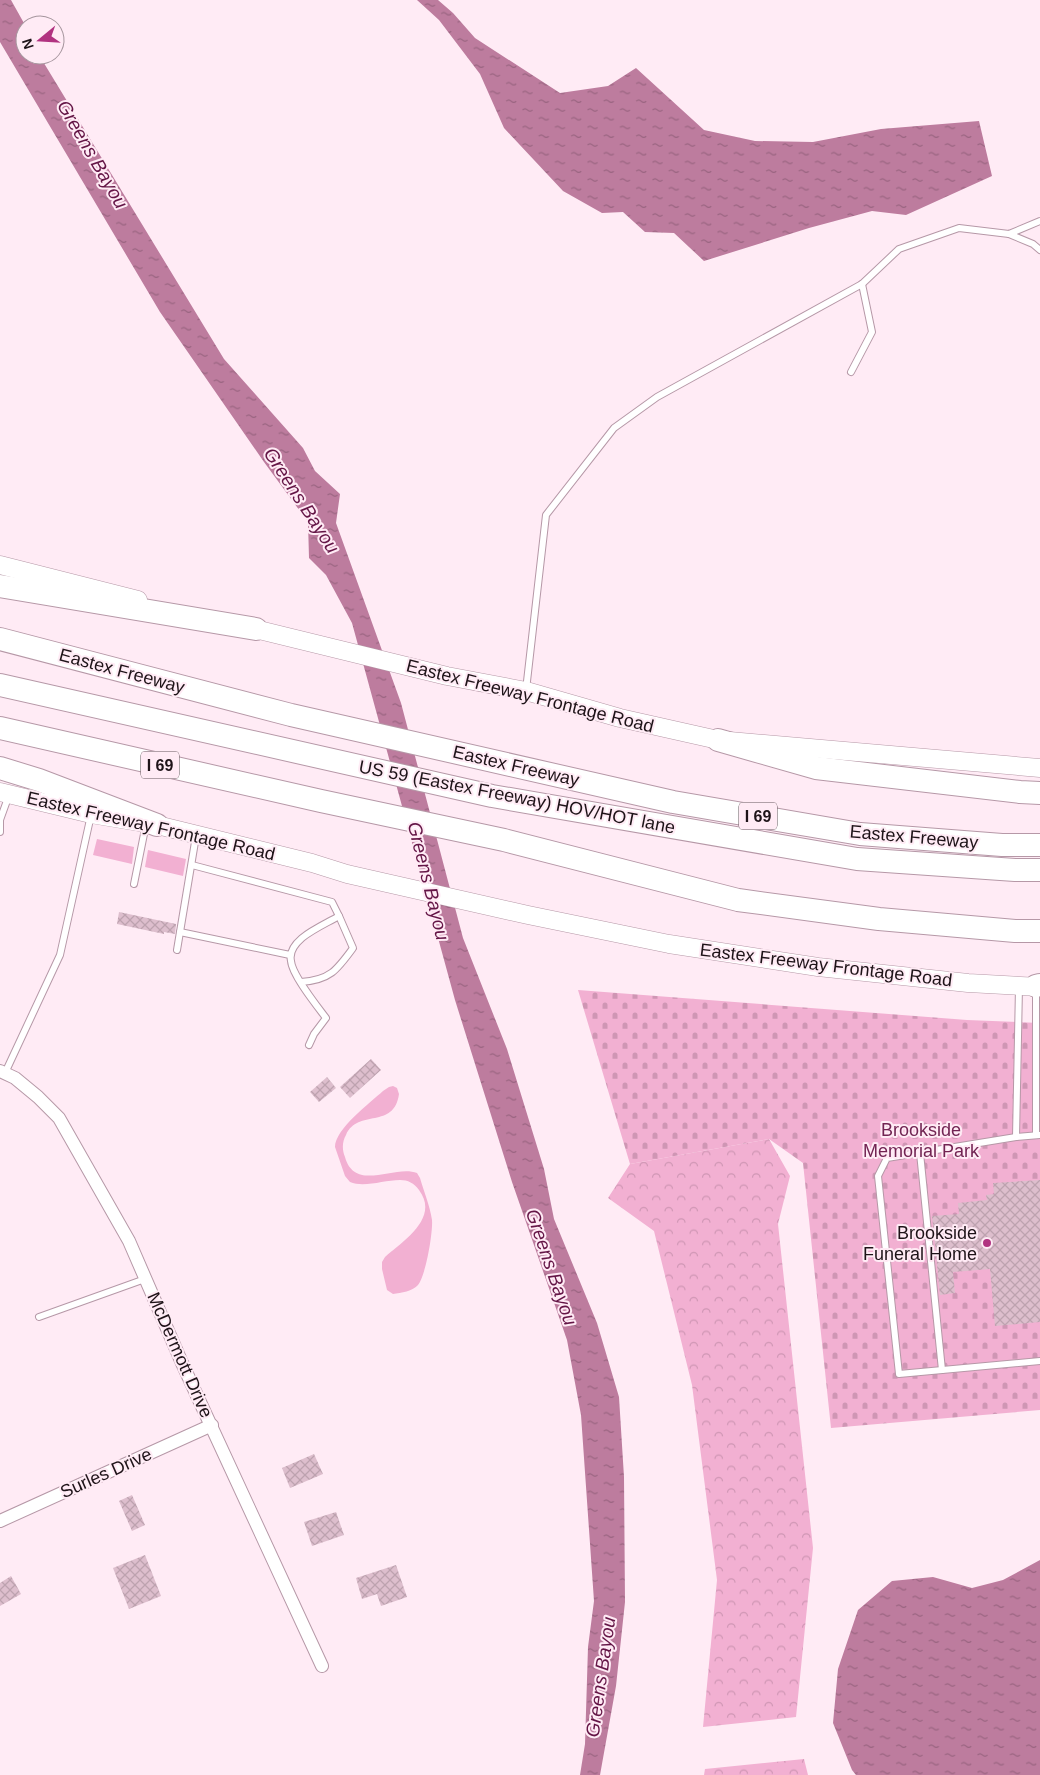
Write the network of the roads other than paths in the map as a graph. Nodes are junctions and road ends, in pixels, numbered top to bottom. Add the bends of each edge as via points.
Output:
1 (1040, 221) edge
2 (1008, 234) junction
3 (1040, 250) edge
4 (862, 284) junction
5 (851, 372) dead end
6 (0, 565) edge
7 (0, 586) edge
8 (256, 630) junction
9 (0, 639) edge
10 (0, 685) edge
11 (526, 691) junction
12 (0, 728) edge
13 (718, 740) junction
14 (0, 768) edge
15 (1040, 768) edge
16 (5, 793) edge
17 (1040, 793) edge
18 (91, 814) junction
19 (0, 820) edge
20 (152, 824) junction
21 (0, 832) edge
22 (197, 835) junction
23 (1040, 845) edge
24 (192, 865) junction
25 (1040, 870) edge
26 (134, 884) dead end
27 (339, 916) junction
28 (1040, 931) edge
29 (180, 932) junction
30 (177, 950) dead end
31 (290, 955) junction
32 (301, 982) junction
33 (1034, 986) edge
34 (309, 1044) dead end
35 (3, 1072) edge
36 (1038, 1135) edge
37 (1016, 1137) junction
38 (920, 1153) junction
39 (145, 1278) junction
40 (39, 1317) dead end
41 (1040, 1361) edge
42 (942, 1370) junction
43 (212, 1425) junction
44 (0, 1521) edge
45 (322, 1666) dead end

1 - 2 lane
2 - 3 lane
2 - 4 lane via 959,228 900,249
4 - 5 lane via 872,332
4 - 11 lane via 658,397 614,428 546,515
6 - 8 main road, Eastex Freeway Frontage Road
7 - 8 highway
8 - 11 main road, Eastex Freeway Frontage Road via 447,676
9 - 23 highway, Eastex Freeway / I 69 via 291,715 673,802 860,834
10 - 25 highway, US 59 (Eastex Freeway) HOV/HOT lane / I 69 via 492,796 857,859
11 - 13 main road, Eastex Freeway Frontage Road via 620,718
12 - 28 highway, I 69 via 321,802 504,840 738,900 879,919
13 - 15 main road, Eastex Freeway Frontage Road
13 - 17 highway via 816,768
14 - 20 highway
16 - 18 main road, Eastex Freeway Frontage Road
16 - 19 lane
18 - 20 main road, Eastex Freeway Frontage Road
18 - 35 lane via 60,955
19 - 21 lane
20 - 22 main road, Eastex Freeway Frontage Road
20 - 26 lane
22 - 24 lane
22 - 33 main road, Eastex Freeway Frontage Road via 347,874 669,944 818,967 968,983
24 - 27 lane via 332,902
24 - 29 lane
27 - 31 lane via 302,937
27 - 32 lane via 353,948 328,976
29 - 30 lane
29 - 31 lane
31 - 32 lane
32 - 34 lane via 326,1018
33 - 36 lane
33 - 37 lane
35 - 39 street, McDermott Drive via 15,1078 59,1118 129,1241
36 - 37 lane
37 - 38 lane
38 - 42 lane
38 - 42 lane via 887,1158 878,1176 899,1374
39 - 40 lane
39 - 43 street, McDermott Drive
41 - 42 lane
43 - 44 street, Surles Drive
43 - 45 street, McDermott Drive

